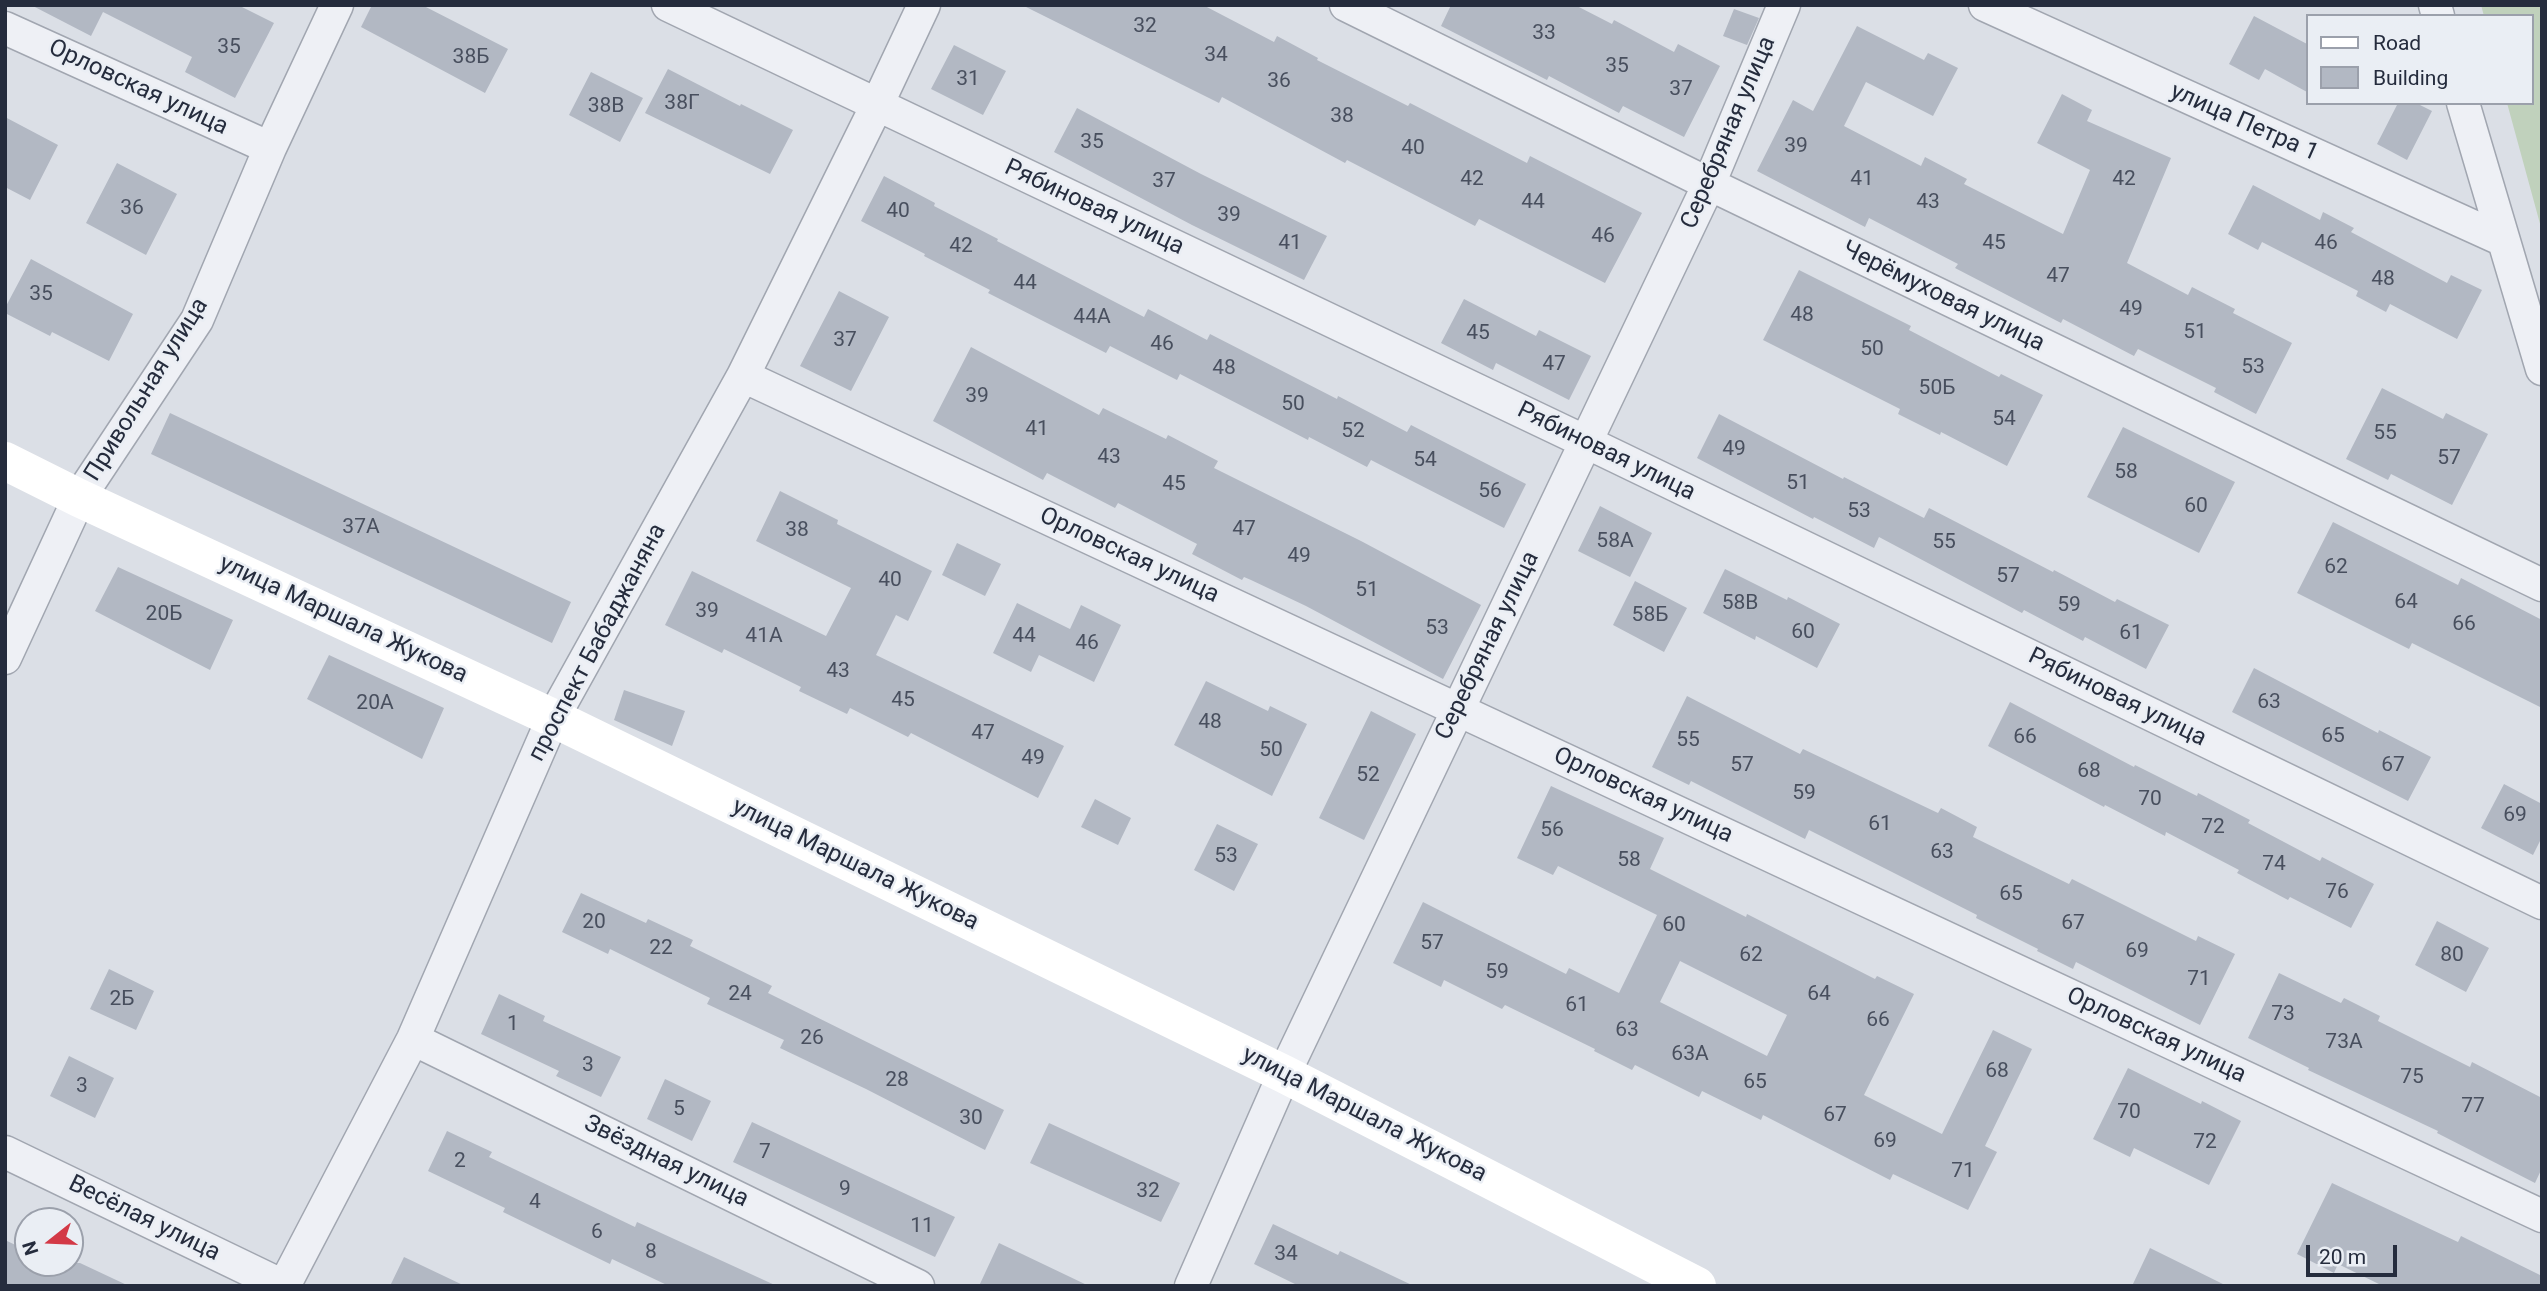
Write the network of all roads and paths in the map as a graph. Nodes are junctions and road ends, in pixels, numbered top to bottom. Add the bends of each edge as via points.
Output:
1 (337, 5) edge
2 (667, 5) edge
3 (924, 5) edge
4 (1346, 5) edge
5 (1784, 5) edge
6 (1985, 5) edge
7 (5, 28) edge
8 (877, 105) junction
9 (2464, 105) edge
10 (270, 148) junction
11 (1709, 184) junction
12 (2503, 240) junction
13 (2542, 369) edge
14 (743, 376) junction
15 (1587, 442) junction
16 (5, 461) edge
17 (79, 498) junction
18 (2542, 585) edge
19 (5, 658) edge
20 (1458, 709) junction
21 (553, 718) junction
22 (2542, 903) edge
23 (413, 1039) junction
24 (1284, 1074) junction
25 (5, 1153) edge
26 (2542, 1216) edge
27 (284, 1286) edge
28 (918, 1286) edge
29 (1191, 1286) edge
30 (1697, 1286) edge

1 - 10 street, Привольная улица
2 - 8 street, Рябиновая улица
3 - 8 street, проспект Бабаджаняна
4 - 11 street, Черёмуховая улица
5 - 11 street, Серебряная улица
6 - 12 street, улица Петра 1
7 - 10 street, Орловская улица
8 - 14 street, проспект Бабаджаняна
8 - 15 street, Рябиновая улица
9 - 12 street
10 - 17 street, Привольная улица via 197,320
11 - 15 street, Серебряная улица
11 - 18 street, Черёмуховая улица
12 - 13 street
14 - 20 street, Орловская улица
14 - 21 street, проспект Бабаджаняна
15 - 20 street, Серебряная улица
15 - 22 street, Рябиновая улица
16 - 17 main road, улица Маршала Жукова
17 - 19 street, Привольная улица
17 - 21 main road, улица Маршала Жукова
20 - 24 street, Серебряная улица
20 - 26 street, Орловская улица
21 - 23 street, проспект Бабаджаняна
21 - 24 main road, улица Маршала Жукова
23 - 27 street, проспект Бабаджаняна
23 - 28 street, Звёздная улица
24 - 29 street, Серебряная улица
24 - 30 main road, улица Маршала Жукова
25 - 27 street, Весёлая улица

